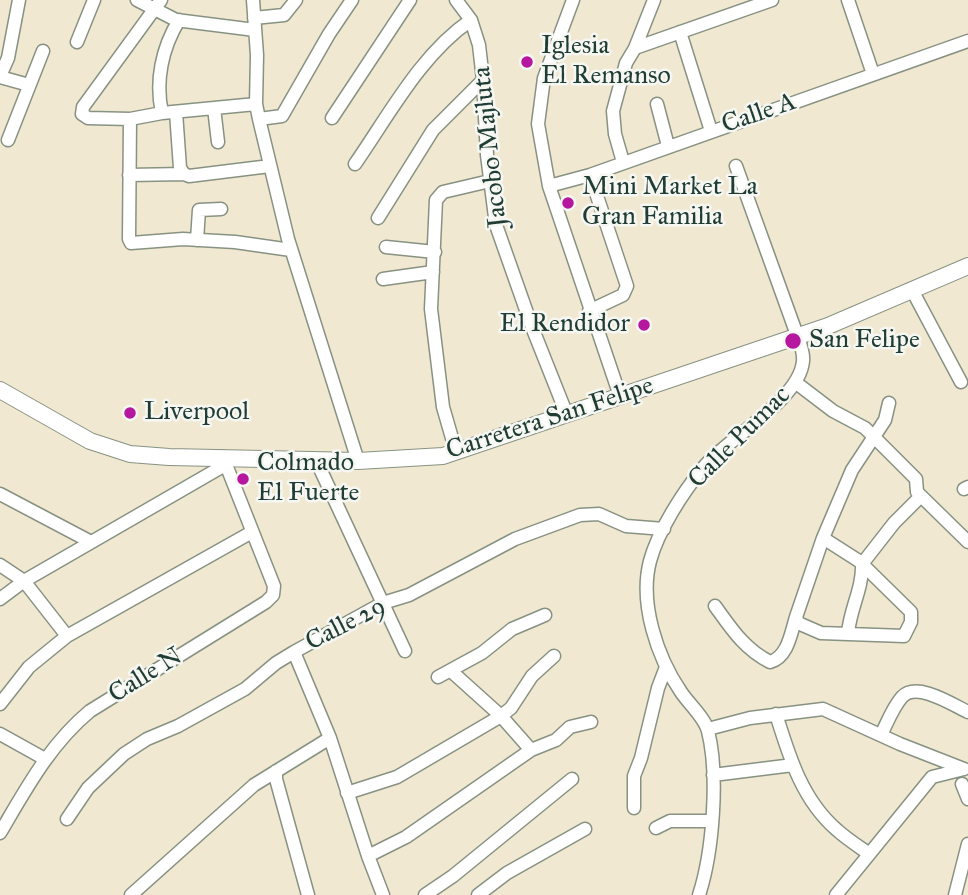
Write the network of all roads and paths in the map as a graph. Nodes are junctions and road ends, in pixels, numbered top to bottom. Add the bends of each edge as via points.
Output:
1 (19, 0) edge
2 (94, 0) edge
3 (137, 0) edge
4 (253, 0) edge
5 (296, 0) edge
6 (352, 0) edge
7 (410, 0) edge
8 (456, 0) edge
9 (573, 0) edge
10 (654, 0) edge
11 (772, 0) edge
12 (848, 0) edge
13 (157, 5) edge
14 (179, 20) junction
15 (471, 20) junction
16 (255, 24) junction
17 (680, 32) junction
18 (968, 41) edge
19 (76, 42) dead end
20 (635, 48) junction
21 (43, 51) dead end
22 (873, 74) junction
23 (0, 76) edge
24 (484, 80) junction
25 (29, 85) junction
26 (256, 104) junction
27 (657, 104) dead end
28 (214, 108) junction
29 (169, 113) junction
30 (332, 118) dead end
31 (130, 119) junction
32 (259, 120) junction
33 (711, 131) junction
34 (8, 139) dead end
35 (218, 142) dead end
36 (668, 146) junction
37 (623, 162) junction
38 (355, 164) dead end
39 (270, 166) junction
40 (736, 166) dead end
41 (184, 174) junction
42 (129, 175) junction
43 (590, 175) junction
44 (490, 181) junction
45 (549, 186) junction
46 (221, 209) dead end
47 (378, 218) dead end
48 (197, 240) junction
49 (386, 247) dead end
50 (291, 250) junction
51 (435, 252) junction
52 (968, 266) edge
53 (433, 272) junction
54 (383, 279) dead end
55 (912, 290) junction
56 (589, 311) junction
57 (797, 335) junction
58 (794, 382) junction
59 (961, 382) dead end
60 (0, 390) edge
61 (620, 396) junction
62 (889, 403) dead end
63 (567, 415) junction
64 (874, 438) junction
65 (456, 452) junction
66 (316, 460) junction
67 (224, 461) junction
68 (358, 461) junction
69 (0, 494) edge
70 (921, 496) junction
71 (664, 529) junction
72 (252, 532) junction
73 (823, 538) junction
74 (91, 542) junction
75 (968, 542) edge
76 (862, 564) junction
77 (0, 565) edge
78 (24, 581) junction
79 (0, 600) edge
80 (383, 603) junction
81 (715, 606) dead end
82 (545, 615) dead end
83 (796, 617) junction
84 (848, 634) junction
85 (67, 636) junction
86 (405, 651) dead end
87 (293, 652) junction
88 (554, 656) dead end
89 (666, 667) junction
90 (451, 671) junction
91 (438, 677) dead end
92 (0, 704) edge
93 (968, 712) edge
94 (776, 714) junction
95 (501, 716) junction
96 (591, 722) dead end
97 (708, 729) junction
98 (0, 734) edge
99 (881, 735) junction
100 (330, 738) junction
101 (531, 750) junction
102 (45, 759) junction
103 (793, 765) junction
104 (966, 769) edge
105 (276, 771) junction
106 (713, 775) junction
107 (572, 779) dead end
108 (962, 784) dead end
109 (347, 793) junction
110 (968, 799) edge
111 (634, 808) dead end
112 (66, 819) dead end
113 (711, 821) junction
114 (656, 828) dead end
115 (585, 829) dead end
116 (0, 833) edge
117 (968, 844) edge
118 (868, 853) junction
119 (368, 856) junction
120 (131, 895) edge
121 (308, 895) edge
122 (383, 895) edge
123 (425, 895) edge
124 (478, 895) edge
125 (699, 895) edge
126 (836, 895) edge
127 (955, 895) edge

1 - 23 street
2 - 19 street
3 - 13 street
4 - 16 street
5 - 16 street via 284,15
6 - 32 street via 282,116
7 - 30 street
8 - 15 street, Jacobo Majluta
9 - 45 street via 544,78 539,108
10 - 20 street
11 - 17 street
12 - 22 street
13 - 14 street
13 - 31 street via 82,107 88,118
14 - 16 street
14 - 29 street via 168,38 160,72
15 - 24 street, Jacobo Majluta
15 - 38 street via 424,65
16 - 26 street
17 - 20 street
17 - 33 street
18 - 22 street, Calle A
20 - 37 street via 626,63 613,111
21 - 25 street
22 - 33 street, Calle A
23 - 25 street
24 - 44 street, Jacobo Majluta
24 - 47 street via 433,130
25 - 34 street
26 - 28 street
26 - 32 street
27 - 36 street
28 - 29 street
28 - 35 street
29 - 31 street
29 - 41 street
31 - 42 street
32 - 39 street
33 - 36 street, Calle A
36 - 37 street, Calle A
37 - 43 street, Calle A
39 - 41 street
39 - 50 street
40 - 57 street, Calle Pumac
41 - 42 street
42 - 48 street via 131,243
43 - 45 street, Calle A
43 - 56 street via 627,286 623,295
44 - 51 street via 443,192 436,200
44 - 63 street, Jacobo Majluta via 496,225
45 - 56 street
46 - 48 street via 199,210
48 - 50 street
49 - 51 street
50 - 68 street
51 - 53 street
52 - 55 main road, Carretera San Felipe
53 - 54 street
53 - 65 street via 431,309 442,395
55 - 57 main road, Carretera San Felipe
55 - 59 street
56 - 61 street
57 - 58 street, Calle Pumac via 803,364
57 - 61 main road, Carretera San Felipe
58 - 64 street
58 - 71 street, Calle Pumac via 704,467
60 - 67 main road, Carretera San Felipe via 90,441 130,454
61 - 63 main road, Carretera San Felipe
62 - 64 street
63 - 65 main road, Carretera San Felipe
64 - 70 street via 916,479
64 - 73 street via 852,470
65 - 68 main road, Carretera San Felipe
66 - 67 main road, Carretera San Felipe
66 - 68 main road, Carretera San Felipe
66 - 80 street
67 - 72 street, Calle N
67 - 74 street
69 - 74 street
70 - 75 street
70 - 76 street
71 - 80 street, Calle 29 via 626,526 599,514 580,515 515,539
71 - 89 street, Calle Pumac via 646,579 650,615
72 - 85 street
72 - 102 street, Calle N via 274,586 271,598 90,711
73 - 76 street
73 - 83 street
74 - 78 street
76 - 84 street
76 - 84 street via 911,612 911,622 904,636
77 - 78 street
78 - 79 street
78 - 85 street
80 - 86 street
80 - 87 street, Calle 29
81 - 83 street via 741,642 770,662 784,652
82 - 90 street via 512,629
83 - 84 street via 798,623 821,633
85 - 92 street via 29,667
87 - 100 street
87 - 112 street, Calle 29 via 245,688 124,754 88,788
88 - 95 street
89 - 97 street, Calle Pumac
89 - 111 street via 635,776
90 - 91 street
90 - 95 street
93 - 99 street via 922,691 908,692
94 - 97 street
94 - 99 street via 823,709
94 - 103 street
95 - 101 street
95 - 109 street via 397,777
96 - 101 street via 570,727 556,740
97 - 106 street, Calle Pumac
98 - 102 street
99 - 104 street
100 - 105 street
100 - 109 street
101 - 119 street via 406,837
102 - 116 street, Calle N
103 - 106 street
103 - 118 street via 805,792 835,829
104 - 118 street via 932,777
105 - 120 street via 254,785
105 - 121 street
106 - 113 street, Calle Pumac
107 - 123 street
108 - 110 street
109 - 119 street
113 - 114 street via 670,821
113 - 125 street, Calle Pumac via 708,863
115 - 124 street
117 - 127 street
118 - 126 street
119 - 122 street

